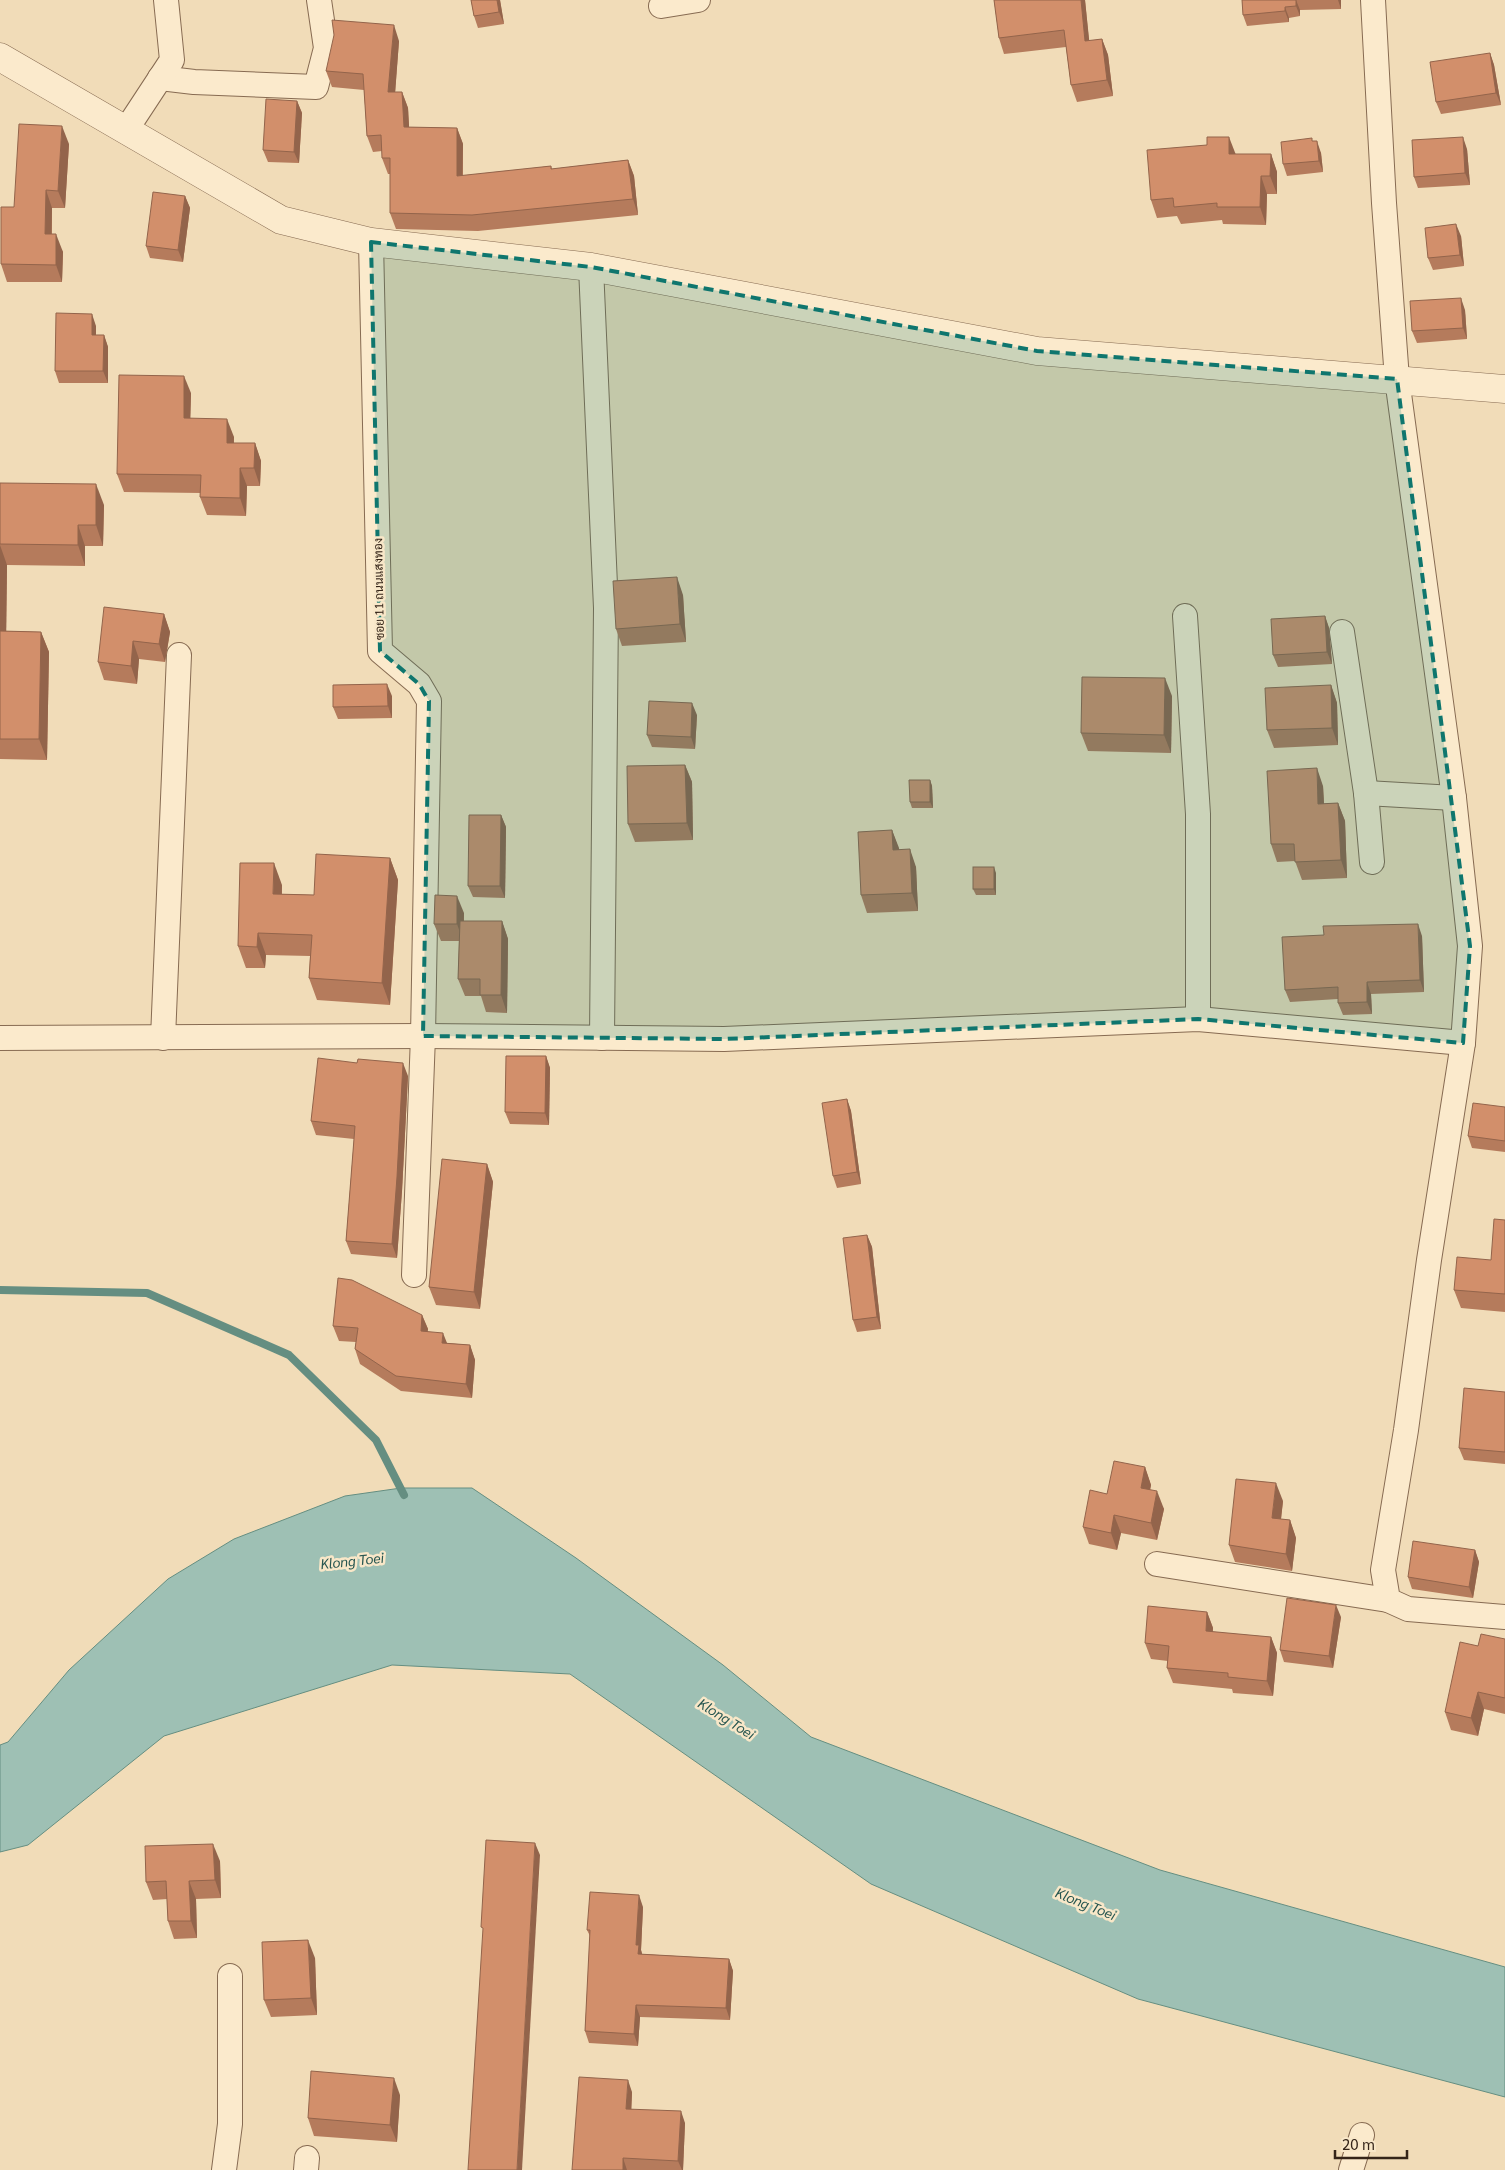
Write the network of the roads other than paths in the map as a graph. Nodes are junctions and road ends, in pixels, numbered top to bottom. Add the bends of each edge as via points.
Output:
1 (166, 0) edge
2 (319, 0) edge
3 (698, 0) edge
4 (1373, 0) edge
5 (661, 6) dead end
6 (0, 58) edge
7 (160, 78) junction
8 (126, 130) junction
9 (371, 242) junction
10 (591, 267) junction
11 (1397, 379) junction
12 (1505, 389) edge
13 (1185, 616) dead end
14 (1342, 632) dead end
15 (179, 655) dead end
16 (1366, 793) junction
17 (1454, 798) junction
18 (1372, 862) dead end
19 (1198, 1019) junction
20 (423, 1036) junction
21 (0, 1038) edge
22 (163, 1038) junction
23 (602, 1038) junction
24 (1463, 1043) junction
25 (414, 1274) dead end
26 (1157, 1564) dead end
27 (1388, 1600) junction
28 (1505, 1616) edge
29 (230, 1976) dead end
30 (1362, 2135) dead end
31 (224, 2170) edge
32 (1351, 2170) edge

1 - 7 street via 172,60
2 - 7 street via 326,48 316,87
3 - 5 street
4 - 11 street
6 - 8 street
7 - 8 street
8 - 9 street via 281,220
9 - 10 street
9 - 20 street, ซอย 11 ถนนแสงทอง via 380,651 419,684 429,701
10 - 11 street via 1037,351
10 - 23 street via 606,608
11 - 12 street
11 - 17 street
13 - 19 street via 1198,814
14 - 16 street
15 - 22 street
16 - 17 street
16 - 18 street
17 - 24 street via 1470,946
19 - 23 street via 724,1039
19 - 24 street
20 - 22 street
20 - 23 street
20 - 25 street, ซอย 11 ถนนแสงทอง
21 - 22 street
24 - 27 street via 1383,1570
26 - 27 street
27 - 28 street via 1408,1609
29 - 31 street via 230,2124
30 - 32 street

